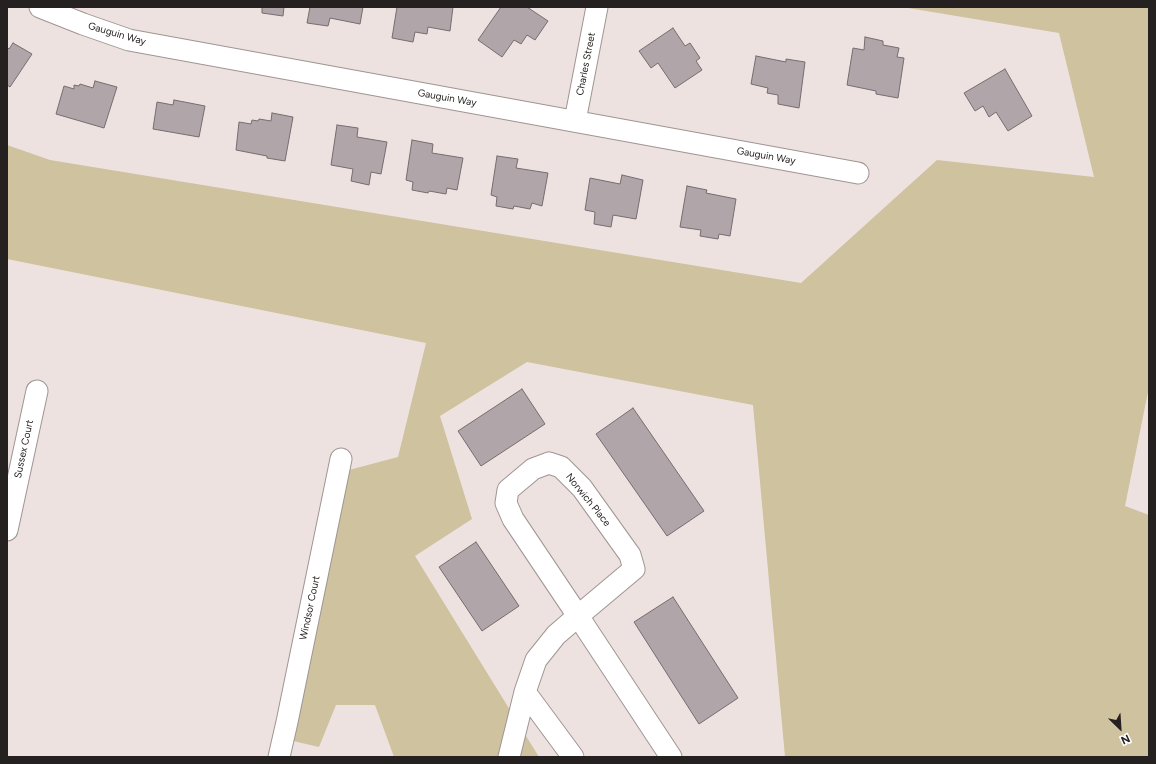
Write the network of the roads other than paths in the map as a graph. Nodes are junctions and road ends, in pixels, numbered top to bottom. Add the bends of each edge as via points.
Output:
1 (40, 7) edge
2 (597, 7) edge
3 (575, 121) junction
4 (858, 173) dead end
5 (36, 391) dead end
6 (341, 459) dead end
7 (7, 530) edge
8 (578, 616) junction
9 (525, 692) junction
10 (279, 757) edge
11 (509, 757) edge
12 (573, 757) edge
13 (671, 757) edge

1 - 3 street, Gauguin Way via 129,40
2 - 3 street, Charles Street
3 - 4 street, Gauguin Way
5 - 7 street, Sussex Court
6 - 10 street, Windsor Court
8 - 8 street, Norwich Place via 634,569 630,554 582,488 562,467 549,463 533,469 508,490 506,503 513,519
8 - 9 street, Norwich Place via 556,635 536,660
8 - 13 street, Norwich Place
9 - 11 street, Norwich Place
9 - 12 street

